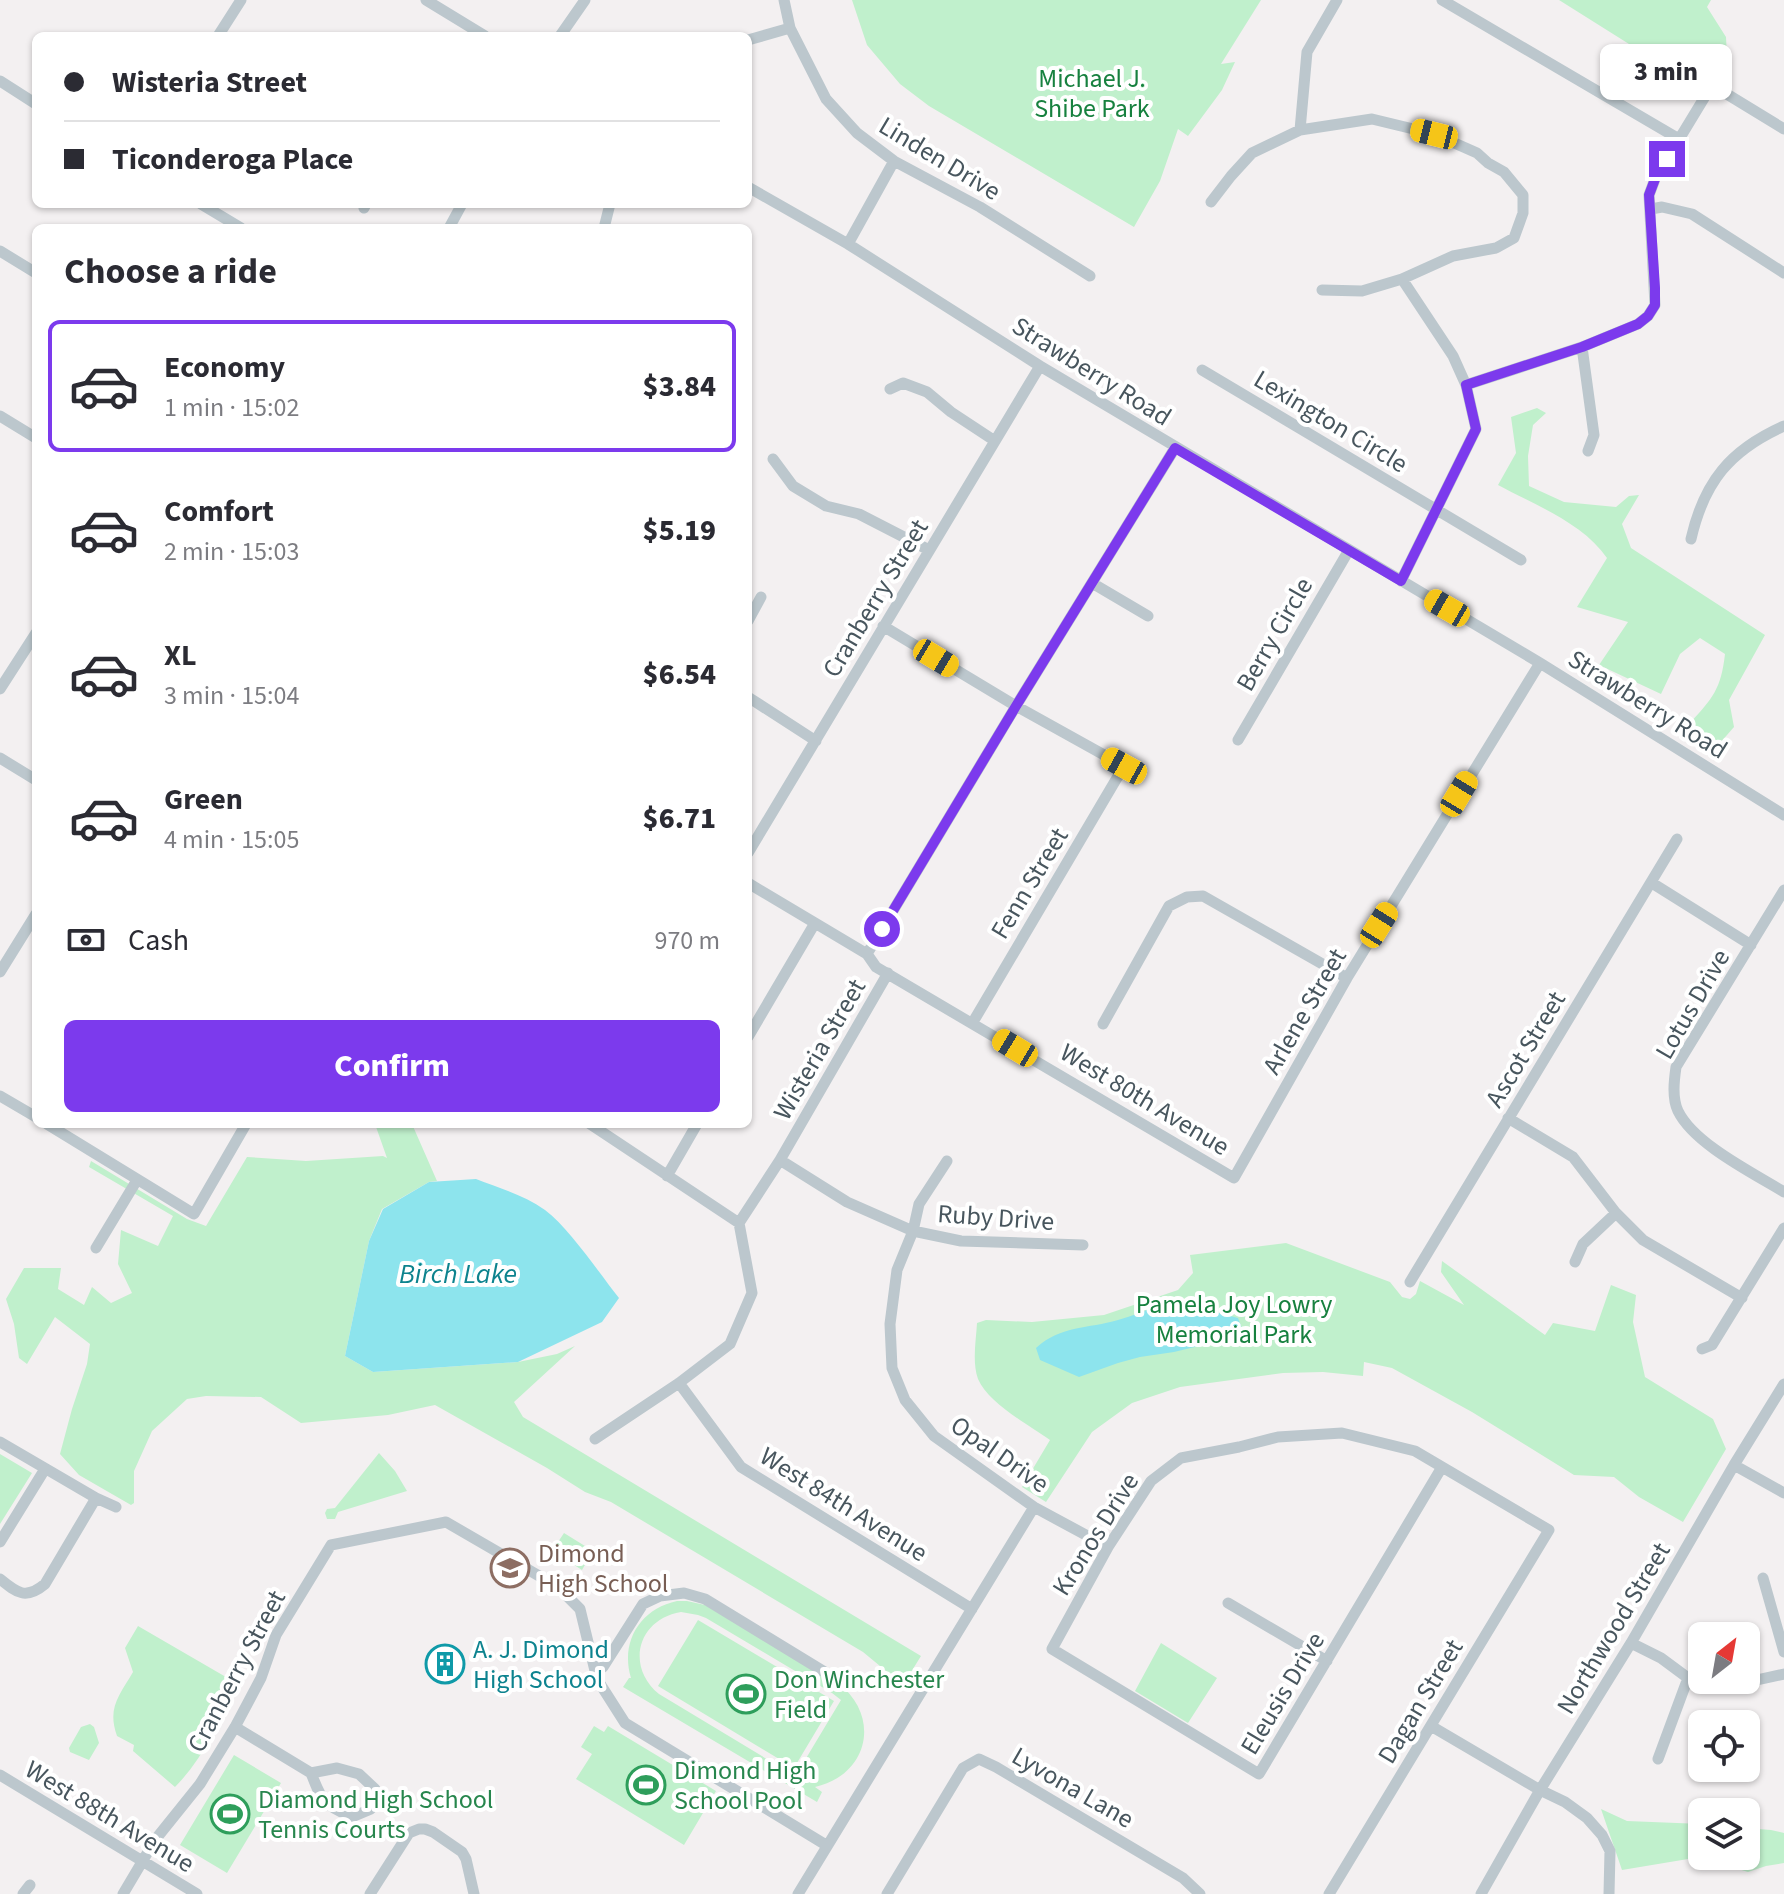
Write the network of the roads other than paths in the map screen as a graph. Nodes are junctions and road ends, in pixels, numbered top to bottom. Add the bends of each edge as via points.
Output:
1 (241, 0) edge
2 (426, 0) edge
3 (585, 0) edge
4 (784, 0) edge
5 (1337, 0) edge
6 (1442, 0) edge
7 (790, 28) junction
8 (221, 32) edge
9 (478, 32) edge
10 (563, 32) edge
11 (752, 39) edge
12 (0, 81) edge
13 (32, 101) edge
14 (1784, 129) edge
15 (1300, 130) junction
16 (1679, 139) junction
17 (894, 161) junction
18 (752, 189) edge
19 (1211, 202) dead end
20 (208, 208) edge
21 (1651, 209) junction
22 (234, 224) edge
23 (848, 244) junction
24 (0, 251) edge
25 (32, 271) edge
26 (1784, 273) edge
27 (1090, 276) dead end
28 (1402, 279) junction
29 (1322, 290) dead end
30 (1582, 347) junction
31 (1040, 366) junction
32 (1202, 370) dead end
33 (1466, 385) junction
34 (890, 389) dead end
35 (2, 422) edge
36 (1784, 426) edge
37 (32, 436) edge
38 (995, 441) junction
39 (1175, 448) junction
40 (1588, 451) dead end
41 (773, 459) dead end
42 (1435, 508) junction
43 (1691, 539) dead end
44 (929, 550) junction
45 (1349, 550) junction
46 (1521, 560) dead end
47 (1401, 581) junction
48 (1092, 583) junction
49 (761, 597) dead end
50 (752, 614) edge
51 (1148, 616) dead end
52 (883, 626) junction
53 (32, 639) edge
54 (1540, 663) junction
55 (0, 689) edge
56 (752, 700) edge
57 (1016, 706) junction
58 (1238, 740) dead end
59 (816, 741) junction
60 (0, 758) edge
61 (32, 778) edge
62 (1784, 815) edge
63 (1677, 839) dead end
64 (752, 846) edge
65 (1652, 883) junction
66 (752, 885) edge
67 (1784, 890) edge
68 (815, 923) junction
69 (31, 933) edge
70 (1751, 945) junction
71 (867, 954) junction
72 (0, 972) edge
73 (888, 973) junction
74 (1347, 978) junction
75 (973, 1022) junction
76 (1103, 1024) dead end
77 (752, 1030) edge
78 (0, 1096) edge
79 (32, 1115) edge
80 (1508, 1118) junction
81 (53, 1128) edge
82 (244, 1128) edge
83 (596, 1128) edge
84 (695, 1128) edge
85 (780, 1160) junction
86 (947, 1161) dead end
87 (667, 1176) junction
88 (1234, 1178) joint
89 (137, 1180) junction
90 (1784, 1192) edge
91 (1616, 1213) junction
92 (739, 1223) junction
93 (1784, 1228) edge
94 (913, 1231) junction
95 (1083, 1245) dead end
96 (96, 1248) dead end
97 (1575, 1262) dead end
98 (1410, 1282) dead end
99 (1742, 1298) junction
100 (1702, 1349) dead end
101 (679, 1383) junction
102 (1784, 1384) edge
103 (595, 1439) dead end
104 (0, 1442) edge
105 (1734, 1465) junction
106 (1442, 1467) junction
107 (45, 1469) junction
108 (1784, 1493) edge
109 (96, 1498) junction
110 (116, 1507) dead end
111 (1034, 1507) junction
112 (1549, 1530) joint
113 (0, 1542) edge
114 (1108, 1547) junction
115 (1763, 1578) dead end
116 (0, 1579) edge
117 (1228, 1603) dead end
118 (972, 1609) junction
119 (1631, 1643) junction
120 (1052, 1649) joint
121 (1784, 1652) edge
122 (1327, 1661) junction
123 (596, 1672) junction
124 (1784, 1674) edge
125 (1688, 1678) joint
126 (1760, 1679) edge
127 (841, 1682) dead end
128 (1431, 1726) junction
129 (235, 1727) junction
130 (1658, 1759) dead end
131 (311, 1773) junction
132 (0, 1775) edge
133 (1540, 1790) junction
134 (826, 1845) junction
135 (142, 1861) junction
136 (123, 1894) edge
137 (197, 1894) edge
138 (370, 1894) edge
139 (474, 1894) edge
140 (798, 1894) edge
141 (887, 1894) edge
142 (1200, 1894) edge
143 (1329, 1894) edge
144 (1481, 1894) edge
145 (1609, 1894) edge

1 - 8 street
2 - 9 street
3 - 10 street
4 - 7 street, Linden Drive
5 - 15 street via 1307,52
6 - 16 street
7 - 11 street
7 - 17 street, Linden Drive via 826,99 857,133
12 - 13 street
14 - 16 street via 1712,85
15 - 19 street via 1252,153
15 - 28 street via 1372,119 1434,134 1477,153 1504,172 1523,195 1514,238 1496,248 1453,256
16 - 21 street via 1655,179
17 - 23 street
17 - 27 street, Linden Drive
18 - 23 street, Strawberry Road
20 - 22 street
21 - 26 street via 1692,214
21 - 30 street via 1655,305 1638,324
23 - 31 street, Strawberry Road
24 - 25 street
28 - 29 street via 1362,291
28 - 33 street
30 - 33 street
30 - 40 street via 1594,435
31 - 38 street, Cranberry Street
31 - 39 street, Strawberry Road
32 - 42 street, Lexington Circle
33 - 42 street via 1476,429
34 - 38 street via 903,383 927,392
35 - 37 street
36 - 43 street via 1726,463 1703,499
38 - 44 street, Cranberry Street
39 - 45 street, Strawberry Road
39 - 48 street, Wisteria Street
41 - 44 street via 793,486 826,506 859,514
42 - 46 street, Lexington Circle
42 - 47 street
44 - 52 street, Cranberry Street
45 - 47 street, Strawberry Road
45 - 58 street, Berry Circle
47 - 54 street, Strawberry Road
48 - 51 street
48 - 57 street, Wisteria Street
49 - 50 street
52 - 57 street
52 - 59 street, Cranberry Street
53 - 55 street
54 - 62 street, Strawberry Road
54 - 74 street, Arlene Street
56 - 59 street
57 - 71 street, Wisteria Street
57 - 75 street, Fenn Street via 1124,766
59 - 64 street, Cranberry Street
60 - 61 street
63 - 65 street, Ascot Street
65 - 70 street
65 - 80 street, Ascot Street
66 - 68 street, West 80th Avenue
67 - 70 street, Lotus Drive
68 - 71 street, West 80th Avenue
68 - 77 street
69 - 72 street
70 - 90 street, Lotus Drive via 1676,1067 1674,1087 1677,1109 1701,1138
71 - 73 street, West 80th Avenue
73 - 75 street, West 80th Avenue
73 - 85 street, Wisteria Street
74 - 76 street via 1203,896 1187,897 1169,906
74 - 88 street, Arlene Street
75 - 88 street, West 80th Avenue
78 - 79 street
80 - 91 street via 1573,1157
80 - 98 street, Ascot Street
81 - 89 street
82 - 89 street via 194,1214
83 - 87 street
84 - 87 street
85 - 92 street, Wisteria Street
85 - 94 street, Ruby Drive via 847,1202
86 - 94 street, Opal Drive via 919,1204
87 - 92 street
89 - 96 street
91 - 97 street via 1583,1244
91 - 99 street via 1643,1240
92 - 101 street via 752,1293 730,1344
93 - 99 street
94 - 95 street, Ruby Drive via 961,1241
94 - 111 street, Opal Drive via 897,1270 890,1324 892,1368 905,1400 934,1436
99 - 100 street via 1712,1345
101 - 103 street
101 - 118 street, West 84th Avenue via 741,1467
102 - 105 street, Northwood Street
104 - 107 street
105 - 108 street
105 - 119 street, Northwood Street
106 - 112 street, Kronos Drive
106 - 114 street, Kronos Drive via 1415,1451 1342,1433 1278,1437 1181,1458 1151,1481
106 - 122 street, Eleusis Drive
107 - 109 street
107 - 113 street
109 - 110 street
109 - 116 street via 35,1593 22,1594
111 - 114 street, Opal Drive
111 - 118 street
112 - 128 street, Dagan Street
114 - 120 street, Kronos Drive
115 - 121 street
117 - 122 street
118 - 134 street
119 - 125 street
119 - 133 street, Northwood Street
120 - 122 street, Eleusis Drive via 1259,1774
123 - 127 street via 643,1604 684,1593 705,1599
123 - 129 street, Cranberry Street via 580,1609 558,1587 446,1522 331,1545 276,1635
123 - 134 street via 625,1723
124 - 126 street
125 - 130 street
128 - 133 street
128 - 143 street, Dagan Street
129 - 131 street
129 - 135 street, Cranberry Street
131 - 131 street via 337,1768 359,1774 375,1789 371,1809 352,1817 331,1808 320,1797
132 - 135 street, West 88th Avenue
133 - 144 street, Northwood Street
133 - 145 street via 1565,1802 1602,1835 1610,1851
134 - 140 street
135 - 136 street, Cranberry Street
135 - 137 street, West 88th Avenue
138 - 139 street via 409,1833 419,1829 462,1852
141 - 142 street, Lyvona Lane via 963,1768 979,1759 1183,1878

